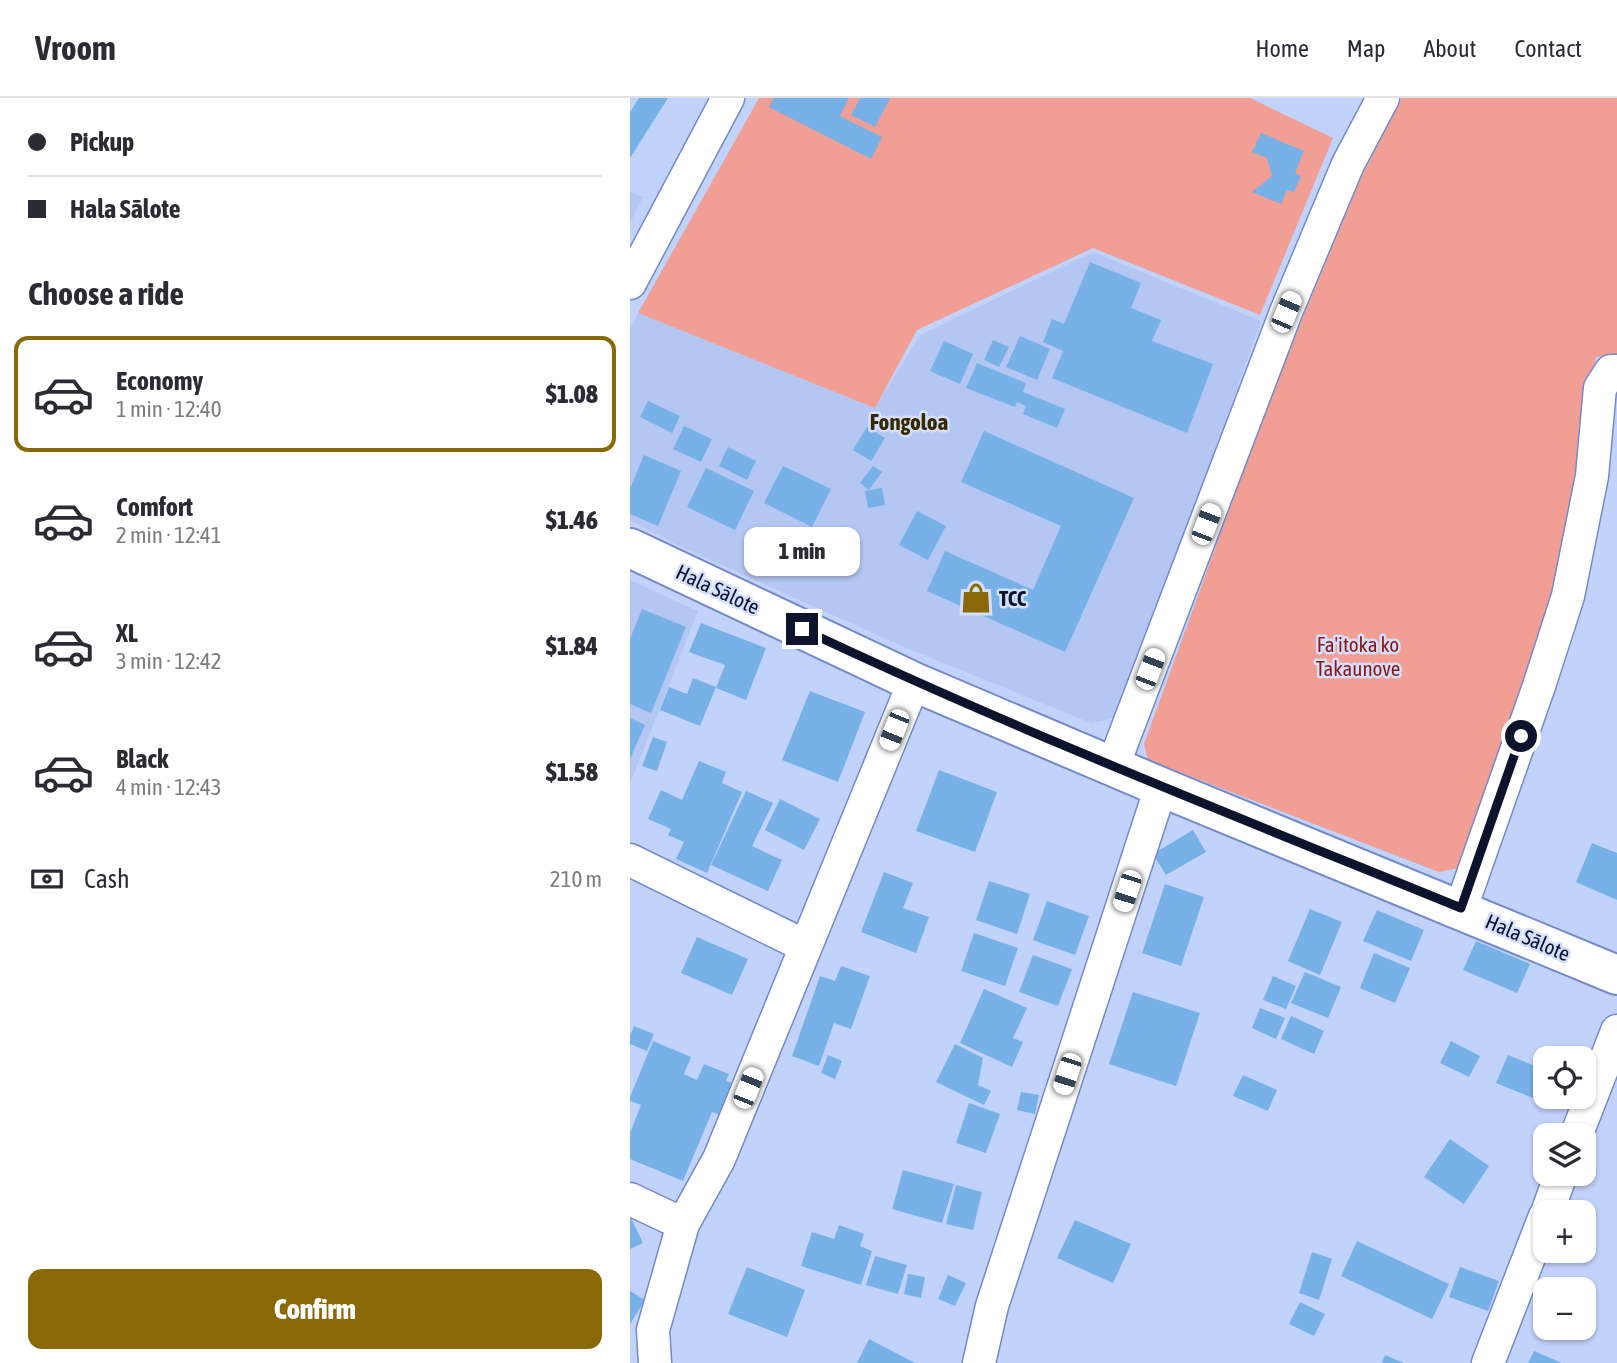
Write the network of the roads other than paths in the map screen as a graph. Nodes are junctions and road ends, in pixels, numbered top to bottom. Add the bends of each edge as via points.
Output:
1 (728, 98) edge
2 (1383, 98) edge
3 (630, 283) edge
4 (1617, 370) edge
5 (630, 548) edge
6 (914, 682) junction
7 (1113, 766) junction
8 (1161, 787) junction
9 (630, 860) edge
10 (1461, 908) junction
11 (805, 946) junction
12 (1617, 975) edge
13 (1617, 1031) edge
14 (1581, 1123) edge
15 (630, 1199) edge
16 (683, 1224) junction
17 (1533, 1247) edge
18 (655, 1363) edge
19 (979, 1363) edge
20 (1488, 1363) edge

1 - 3 street
2 - 7 street via 1348,164 1286,312
4 - 10 street via 1611,371 1600,387 1592,476 1568,596
5 - 6 main road, Hala Sālote
6 - 7 main road, Hala Sālote
6 - 11 street
7 - 8 main road, Hala Sālote
8 - 10 main road, Hala Sālote
8 - 19 street via 992,1306
9 - 11 street
10 - 12 main road, Hala Sālote
11 - 16 street via 719,1159
13 - 14 street
15 - 16 street
16 - 18 street via 653,1330
17 - 20 street

